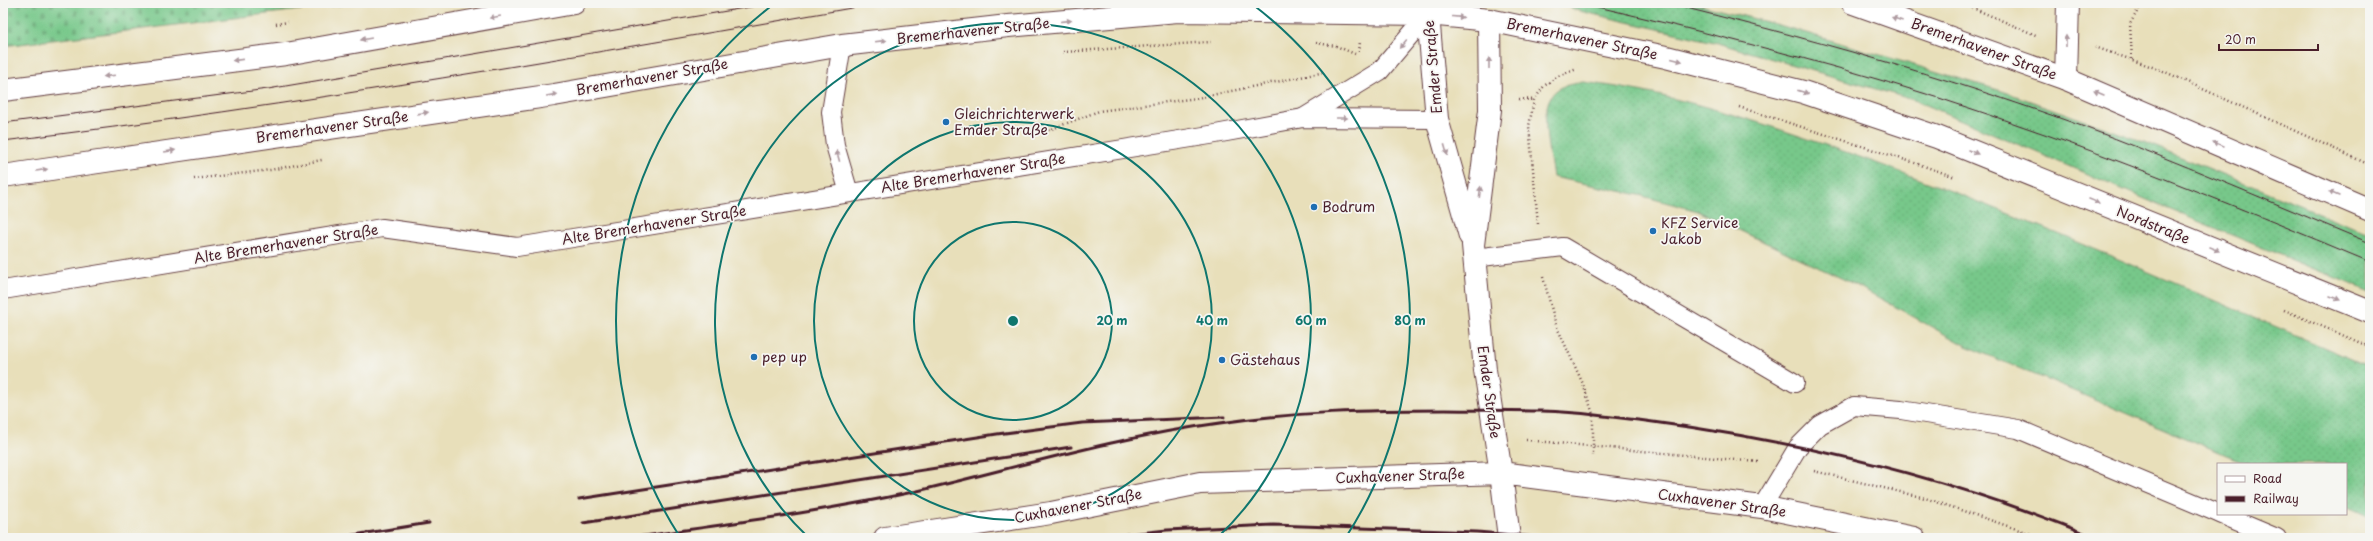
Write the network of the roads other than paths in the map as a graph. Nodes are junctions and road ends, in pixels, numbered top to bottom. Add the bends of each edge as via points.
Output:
1 (574, 3) edge
2 (1853, 3) edge
3 (2068, 3) edge
4 (1428, 9) edge
5 (1488, 11) edge
6 (842, 45) junction
7 (2066, 79) junction
8 (3, 90) edge
9 (1303, 118) junction
10 (1437, 119) junction
11 (1937, 137) joint
12 (3, 176) edge
13 (849, 193) junction
14 (2370, 210) edge
15 (1473, 252) junction
16 (3, 290) edge
17 (2370, 312) edge
18 (1795, 383) dead end
19 (1501, 473) junction
20 (1762, 507) junction
21 (2217, 513) edge
22 (2221, 515) edge
23 (885, 538) edge
24 (1509, 538) edge
25 (1914, 538) edge
26 (2277, 538) edge

1 -> 8 main road via 286,54
7 -> 2 main road, Bremerhavener Straße
7 -> 3 main road, Bremerhavener Straße
4 -> 5 main road, Bremerhavener Straße
6 -> 4 main road, Bremerhavener Straße via 1008,26 1178,11
4 -> 9 lane, Alte Bremerhavener Straße via 1380,71
4 - 10 main road, Emder Straße
5 -> 11 main road, Bremerhavener Straße via 1803,92
15 -> 5 main road, Emder Straße via 1490,110
12 -> 6 main road, Bremerhavener Straße via 554,95
13 -> 6 lane via 835,145 831,112
14 -> 7 main road
9 -> 10 lane, Alte Bremerhavener Straße
9 - 13 lane, Alte Bremerhavener Straße
10 -> 15 main road, Emder Straße
11 -> 17 main road, Nordstraße
13 - 16 lane, Alte Bremerhavener Straße via 517,247 382,228
15 - 18 lane via 1563,247
15 - 19 main road, Emder Straße via 1485,370
19 - 20 main road, Cuxhavener Straße
19 - 23 main road, Cuxhavener Straße via 1200,482 1051,513
19 - 24 main road, Emder Straße
20 - 21 lane via 1798,446 1820,425 1854,406 1901,410 2018,429
20 - 25 main road, Cuxhavener Straße
22 - 26 lane

